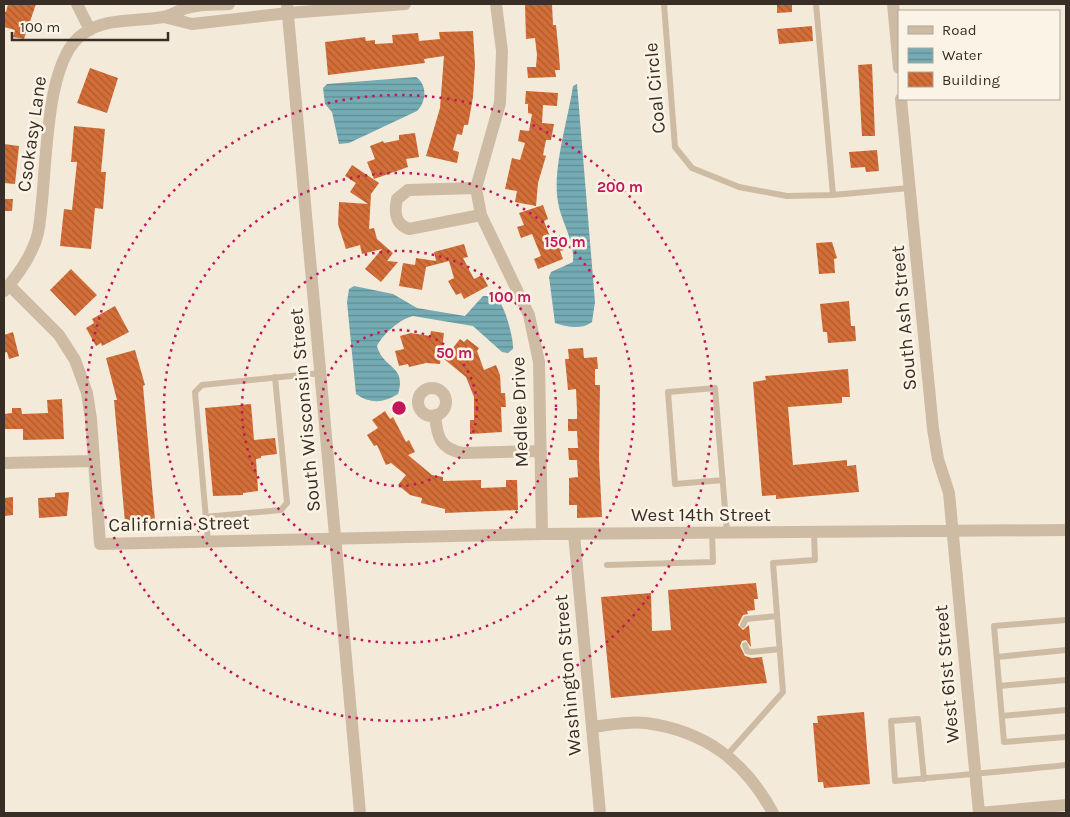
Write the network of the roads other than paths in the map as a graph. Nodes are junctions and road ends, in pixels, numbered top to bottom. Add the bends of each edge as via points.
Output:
1 (77, 4) edge
2 (229, 4) edge
3 (405, 4) edge
4 (496, 4) edge
5 (664, 4) edge
6 (816, 4) edge
7 (893, 4) edge
8 (288, 8) edge
9 (164, 17) junction
10 (90, 30) junction
11 (898, 57) edge
12 (902, 100) edge
13 (476, 188) junction
14 (909, 188) junction
15 (833, 195) junction
16 (481, 215) junction
17 (6, 288) edge
18 (321, 373) junction
19 (275, 377) junction
20 (435, 416) dead end
21 (541, 451) junction
22 (94, 461) junction
23 (4, 463) edge
24 (723, 480) junction
25 (206, 517) junction
26 (1066, 530) edge
27 (952, 532) junction
28 (712, 533) junction
29 (727, 533) junction
30 (814, 533) junction
31 (542, 534) junction
32 (574, 534) junction
33 (336, 540) junction
34 (208, 542) junction
35 (607, 565) dead end
36 (777, 616) junction
37 (1066, 620) edge
38 (743, 625) dead end
39 (745, 645) dead end
40 (780, 649) junction
41 (1066, 650) edge
42 (997, 657) junction
43 (1066, 680) edge
44 (999, 686) junction
45 (1066, 710) edge
46 (1002, 716) junction
47 (592, 727) junction
48 (1066, 737) edge
49 (728, 754) junction
50 (1066, 765) edge
51 (975, 774) junction
52 (924, 778) junction
53 (1066, 805) edge
54 (360, 813) edge
55 (600, 813) edge
56 (773, 813) edge
57 (979, 813) edge

1 - 10 street
2 - 9 street, Csokasy Lane via 190,7
3 - 8 street, Csokasy Lane
4 - 13 street, Medlee Drive via 502,51 500,103
5 - 15 lane, Coal Circle via 675,147 692,168 749,189 788,196
6 - 15 lane
7 - 11 street
8 - 9 street, Csokasy Lane via 192,24
8 - 18 street, South Wisconsin Street
9 - 10 street, Csokasy Lane via 133,19
10 - 17 street, Csokasy Lane via 81,34 63,58 55,83 38,234 19,274
12 - 14 street, South Ash Street
13 - 16 street, Medlee Drive
13 - 16 street via 408,190 396,199 396,218 401,226 409,229
14 - 15 lane, Coal Circle
14 - 27 street, South Ash Street via 933,429 949,493
16 - 21 street, Medlee Drive via 529,315 539,362
17 - 22 street, California Street via 59,335 75,360 87,393
18 - 19 lane
18 - 33 street, South Wisconsin Street
19 - 25 lane via 202,385 195,392
19 - 25 lane via 287,503 281,510
20 - 21 street via 438,435 452,451
21 - 31 street, Medlee Drive
22 - 23 street
22 - 34 street, California Street via 100,544
24 - 24 lane via 715,388 668,392 675,484
24 - 29 lane
25 - 34 lane
26 - 27 street, West 14th Street
27 - 30 street, West 14th Street
27 - 51 street, West 61st Street
28 - 29 street, West 14th Street
28 - 32 street, West 14th Street
28 - 35 lane via 713,562
29 - 30 street, West 14th Street
30 - 36 lane via 815,560 773,563
31 - 32 street, West 14th Street
31 - 33 street, West 14th Street
32 - 47 street, Washington Street
33 - 34 street, California Street
33 - 54 street, South Wisconsin Street
36 - 38 lane via 746,619
36 - 40 lane
37 - 42 lane via 994,626
39 - 40 lane via 745,649 751,652
40 - 49 lane via 783,692
41 - 42 lane
42 - 44 lane
43 - 44 lane
44 - 46 lane
45 - 46 lane
46 - 48 lane via 1004,742
47 - 49 street via 644,723 687,733
47 - 55 street, Washington Street
49 - 56 street via 754,782
50 - 51 lane
51 - 52 lane
51 - 57 street, West 61st Street
52 - 52 lane via 896,781 891,721 918,719
53 - 57 street

